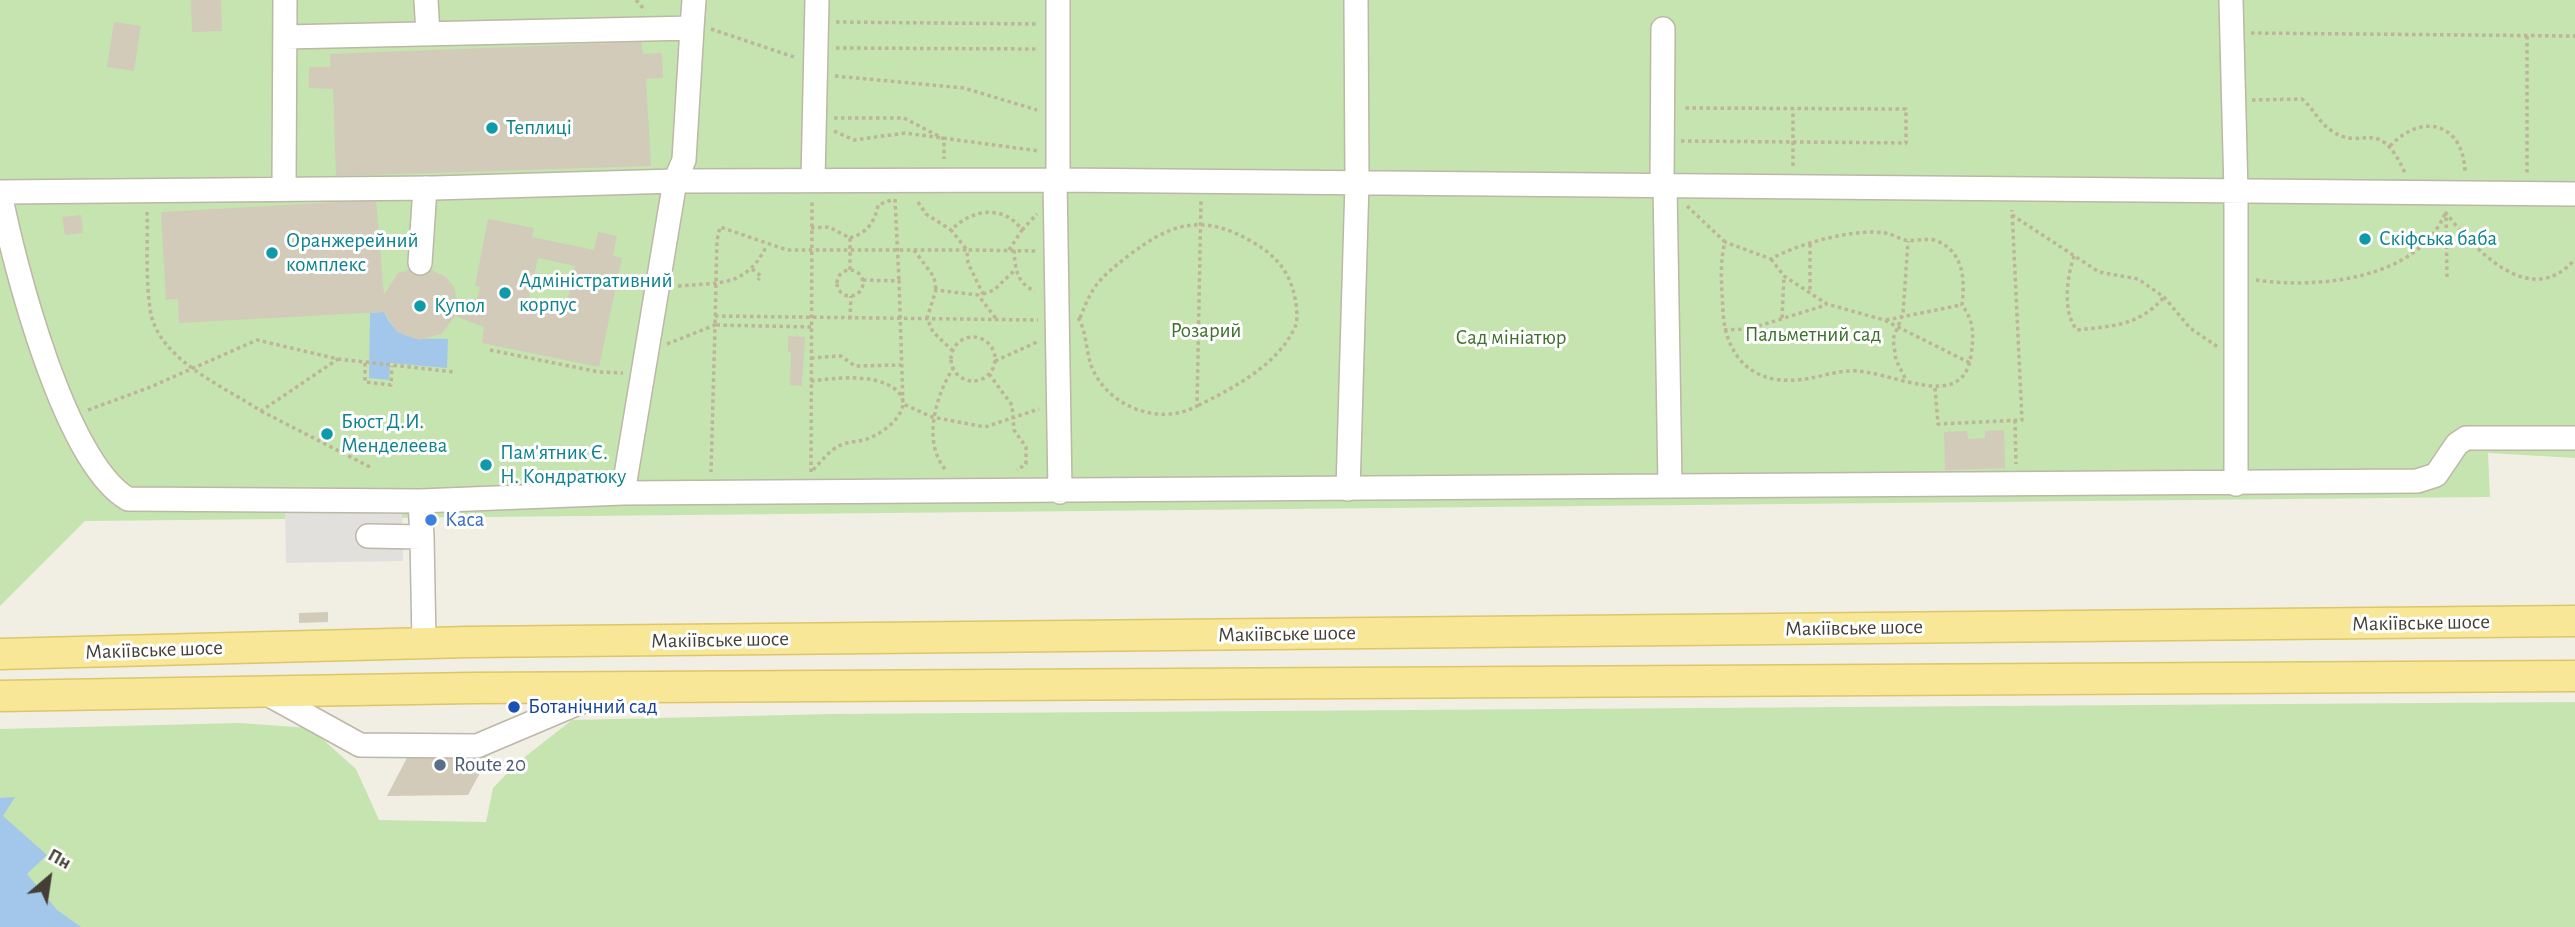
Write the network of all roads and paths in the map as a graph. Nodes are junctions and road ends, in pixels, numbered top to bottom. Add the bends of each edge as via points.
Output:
1 (285, 0) edge
2 (426, 0) edge
3 (1058, 0) edge
4 (1356, 0) edge
5 (2231, 0) edge
6 (817, 11) edge
7 (693, 17) edge
8 (1059, 24) junction
9 (1663, 29) dead end
10 (2231, 33) junction
11 (428, 34) junction
12 (2527, 36) junction
13 (2575, 36) edge
14 (285, 37) junction
15 (1058, 49) junction
16 (816, 62) junction
17 (2232, 97) junction
18 (1662, 108) junction
19 (1793, 109) junction
20 (1059, 111) junction
21 (817, 117) junction
22 (944, 139) junction
23 (1662, 141) junction
24 (1793, 142) junction
25 (2390, 146) junction
26 (1058, 155) junction
27 (944, 179) junction
28 (813, 180) junction
29 (1056, 180) junction
30 (675, 181) junction
31 (1357, 183) junction
32 (1663, 185) junction
33 (1792, 187) junction
34 (430, 188) junction
35 (895, 188) junction
36 (284, 189) junction
37 (2011, 190) junction
38 (146, 191) junction
39 (2236, 192) junction
40 (2405, 192) junction
41 (2527, 194) junction
42 (2575, 194) edge
43 (0, 195) edge
44 (2452, 200) junction
45 (2012, 215) junction
46 (1203, 223) junction
47 (811, 228) junction
48 (951, 230) junction
49 (850, 238) junction
50 (1908, 241) junction
51 (1725, 242) junction
52 (1810, 243) junction
53 (767, 245) junction
54 (811, 250) junction
55 (850, 250) junction
56 (899, 250) junction
57 (913, 250) junction
58 (967, 250) junction
59 (1012, 250) junction
60 (1056, 251) junction
61 (2074, 257) junction
62 (1771, 259) junction
63 (2575, 260) edge
64 (421, 263) dead end
65 (752, 269) junction
66 (850, 270) junction
67 (1015, 270) junction
68 (761, 276) dead end
69 (1784, 276) junction
70 (2447, 277) dead end
71 (2236, 278) junction
72 (863, 280) junction
73 (899, 281) junction
74 (716, 283) junction
75 (1057, 286) junction
76 (659, 287) junction
77 (936, 290) junction
78 (1810, 291) junction
79 (850, 296) junction
80 (982, 296) junction
81 (2164, 297) junction
82 (1827, 304) junction
83 (1962, 305) junction
84 (1903, 314) junction
85 (715, 316) junction
86 (927, 318) junction
87 (1782, 318) junction
88 (811, 319) junction
89 (850, 319) junction
90 (900, 319) junction
91 (997, 320) junction
92 (1884, 320) junction
93 (1065, 324) junction
94 (715, 325) junction
95 (811, 327) junction
96 (1898, 327) junction
97 (1724, 330) junction
98 (490, 350) dead end
99 (648, 351) junction
100 (953, 351) junction
101 (2236, 356) junction
102 (811, 358) junction
103 (338, 359) junction
104 (995, 361) junction
105 (367, 363) junction
106 (1970, 363) junction
107 (901, 365) junction
108 (391, 366) junction
109 (192, 367) junction
110 (954, 367) junction
111 (454, 372) dead end
112 (643, 374) junction
113 (989, 374) junction
114 (1905, 379) junction
115 (811, 381) junction
116 (1935, 388) junction
117 (1059, 399) junction
118 (903, 404) junction
119 (1197, 406) junction
120 (261, 411) junction
121 (70, 416) junction
122 (932, 416) junction
123 (1014, 416) junction
124 (2015, 420) junction
125 (2575, 438) edge
126 (372, 468) dead end
127 (1014, 471) dead end
128 (942, 478) junction
129 (811, 482) junction
130 (2017, 484) junction
131 (2236, 484) junction
132 (1670, 485) junction
133 (1348, 489) junction
134 (711, 492) junction
135 (1060, 492) junction
136 (623, 493) junction
137 (420, 502) junction
138 (368, 536) dead end
139 (422, 537) junction
140 (2575, 621) edge
141 (424, 643) junction
142 (0, 654) edge
143 (2575, 676) edge
144 (613, 688) junction
145 (264, 692) junction
146 (0, 696) edge

1 - 14 street
2 - 11 street
3 - 8 street
4 - 31 street
5 - 10 street
6 - 8 path
6 - 16 street
7 - 11 street
7 - 16 path
7 - 30 street via 684,160
8 - 15 street
9 - 18 street
10 - 12 path
10 - 17 street
11 - 14 street
12 - 13 path
12 - 41 path
14 - 36 street
15 - 16 path
15 - 20 street
16 - 20 path via 964,88 1009,104
16 - 21 street
17 - 25 path via 2302,99 2334,133 2350,138 2368,136
17 - 39 street
18 - 19 path
18 - 23 street
19 - 24 path
19 - 24 path via 1906,109 1906,143
20 - 26 street
21 - 22 path via 904,118
21 - 22 path via 837,135 853,140 905,133
21 - 28 street
22 - 26 path
22 - 27 path
23 - 24 path
23 - 32 street
24 - 33 path
25 - 40 path via 2406,175
25 - 44 path via 2402,133 2420,127 2446,130 2465,157
26 - 29 street
27 - 29 street
27 - 35 street
28 - 30 street
28 - 35 street
28 - 47 path
29 - 31 street
29 - 60 street
30 - 34 street
30 - 76 street
31 - 32 street
31 - 133 street
32 - 33 street
32 - 51 path
32 - 132 street
33 - 37 street
34 - 36 street
34 - 64 street
35 - 48 path via 916,199 926,214
35 - 49 path via 887,204 878,205 868,227
35 - 56 path
36 - 38 street
37 - 39 street
37 - 45 path
38 - 43 street
38 - 109 path via 151,315 165,342
39 - 40 street
39 - 71 street
40 - 44 street
41 - 42 street
41 - 44 street
43 - 121 street via 18,278
44 - 63 path via 2477,248 2518,277 2535,281 2553,277
44 - 70 path
44 - 71 path via 2439,226 2422,244 2374,271 2289,283
45 - 61 path
45 - 124 path via 2022,420
46 - 93 path via 1172,227 1151,238 1092,288
46 - 119 path
46 - 119 path via 1230,230 1275,256 1290,278 1296,326 1275,355 1254,372
47 - 49 path via 829,227
47 - 54 path
48 - 58 path
48 - 59 path via 975,213 1001,213 1022,230
49 - 55 path
50 - 52 path via 1884,233
50 - 83 path via 1936,240 1953,252 1965,282
50 - 84 path
51 - 62 path
51 - 97 path via 1721,257
52 - 62 path
52 - 78 path
53 - 54 path
53 - 65 path
53 - 74 path via 720,227
54 - 55 path
54 - 88 path
55 - 56 path
55 - 66 path
56 - 57 path
56 - 73 path
57 - 58 path
57 - 77 path via 934,277
58 - 59 path
58 - 80 path
59 - 60 path
59 - 67 path
60 - 75 street
61 - 81 path via 2099,272 2138,279
61 - 81 path via 2068,288 2072,324 2077,330 2122,326 2152,311
62 - 69 path
65 - 68 path
65 - 74 path via 732,281
66 - 72 path
66 - 79 path via 842,273 837,284
67 - 75 path via 1032,290
67 - 80 path
69 - 78 path
69 - 87 path
71 - 101 street
72 - 73 path
72 - 79 path via 859,293
73 - 90 path
74 - 76 path
74 - 85 path
75 - 93 street
76 - 99 street
77 - 80 path
77 - 86 path
78 - 82 path
79 - 89 path
80 - 91 path
81 - 101 path via 2190,328
82 - 87 path
82 - 92 path
83 - 84 path
83 - 106 path via 1971,318 1974,335
84 - 92 path
84 - 96 path
85 - 88 path
85 - 94 path
86 - 90 path
86 - 91 path
86 - 100 path
87 - 97 path via 1749,329
88 - 89 path
88 - 95 path
89 - 90 path
90 - 107 path
91 - 93 path
92 - 96 path
93 - 104 path
93 - 117 street
93 - 119 path via 1110,393 1138,411 1166,416
94 - 95 path
94 - 99 path
94 - 134 path
95 - 102 path
96 - 106 path
96 - 114 path via 1893,339
97 - 114 path via 1730,349 1743,367 1755,374 1795,381 1849,371
98 - 112 path via 599,372
99 - 112 street
100 - 104 path via 963,340 977,337 989,344
100 - 110 path
101 - 131 street
102 - 107 path via 841,356 855,366
102 - 115 path
103 - 105 path
103 - 109 path via 257,340
103 - 120 path
104 - 113 path
105 - 108 path
105 - 108 path via 365,382 391,385
106 - 116 path via 1955,384
107 - 118 path
108 - 111 path
109 - 120 path
109 - 121 path
110 - 113 path via 967,379
110 - 122 path
112 - 136 street
113 - 123 path via 1012,405
114 - 116 path
115 - 118 path via 833,378 886,383 898,392
115 - 129 path
116 - 124 path via 1938,424
117 - 123 path
117 - 135 street
118 - 122 path
118 - 129 path via 902,412 888,427 867,439 841,444
120 - 126 path
121 - 137 street via 91,460 112,490 128,499
122 - 123 path via 985,427
122 - 128 path
123 - 127 path via 1014,430 1023,440 1027,457 1026,464
124 - 130 path
125 - 131 street via 2466,438 2436,475 2417,481
128 - 129 street
128 - 135 street
129 - 134 street
130 - 131 street
130 - 132 street
132 - 133 street
133 - 135 street
134 - 136 street
136 - 137 street
137 - 139 street
138 - 139 street
139 - 141 street
140 - 141 main road, Макіївське шосе
141 - 142 main road, Макіївське шосе
143 - 144 main road, Макіївське шосе
144 - 145 main road, Макіївське шосе
144 - 145 street via 477,746 360,745
145 - 146 main road, Макіївське шосе

